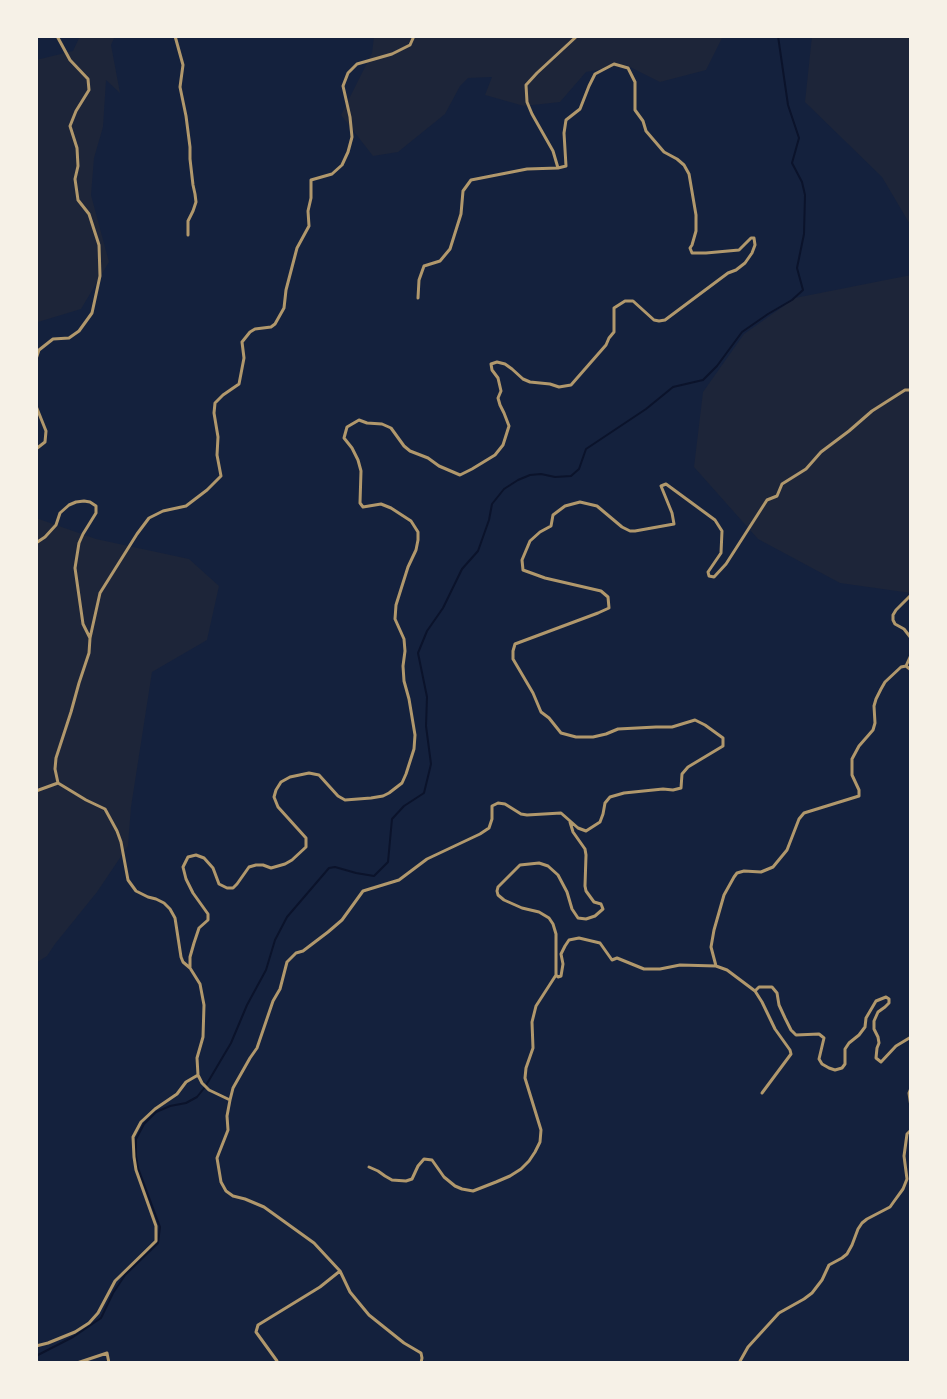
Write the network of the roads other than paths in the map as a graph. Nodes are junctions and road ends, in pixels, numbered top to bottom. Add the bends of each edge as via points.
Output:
1 (57, 36) edge
2 (175, 36) edge
3 (414, 36) edge
4 (577, 36) edge
5 (558, 168) junction
6 (188, 235) dead end
7 (418, 298) dead end
8 (36, 359) edge
9 (911, 390) edge
10 (36, 406) edge
11 (36, 449) edge
12 (36, 543) edge
13 (911, 595) edge
14 (90, 638) junction
15 (911, 638) edge
16 (911, 655) edge
17 (906, 666) junction
18 (911, 670) edge
19 (58, 783) junction
20 (36, 791) edge
21 (570, 822) junction
22 (716, 966) junction
23 (190, 968) junction
24 (556, 975) junction
25 (755, 991) junction
26 (911, 1037) edge
27 (198, 1075) junction
28 (911, 1088) edge
29 (762, 1093) dead end
30 (230, 1100) junction
31 (911, 1107) edge
32 (911, 1130) edge
33 (369, 1167) dead end
34 (340, 1272) junction
35 (36, 1346) edge
36 (277, 1361) dead end
37 (77, 1363) edge
38 (108, 1363) edge
39 (421, 1363) edge
40 (739, 1363) edge

1 - 8 street via 70,60 88,79 89,90 70,126 77,148 75,180 78,200 89,214 99,245 100,276 92,312 79,331 69,338 53,339 39,350
2 - 6 street via 182,65 180,88 196,202 188,221
3 - 14 street via 410,45 357,64 348,73 343,86 352,137 348,152 342,165 332,174 311,180 309,226 297,248 284,308 275,324 255,329 242,342 244,358 239,384 215,404 221,476 186,506 149,518 100,593
4 - 5 street via 526,85 527,102 553,151
5 - 7 street via 527,169 471,180 462,191 461,214 450,249 440,261 424,266
5 - 23 street via 566,166 566,120 580,109 595,74 614,64 628,68 635,82 635,110 646,131 664,152 684,165 689,174 696,215 696,231 690,248 692,253 739,250 754,238 752,253 736,270 665,320 654,320 633,301 620,303 614,308 614,332 571,385 559,387 530,382 505,364 491,364 498,378 500,406 509,426 503,445 495,455 460,475 410,451 391,428 382,424 359,420 347,427 344,438 352,448 361,471 360,503 363,507 381,504 391,508 411,521 418,532 416,550 396,605 395,619 405,645 404,680 415,734 414,749 402,783 383,796 345,800 319,775 309,773 290,776 281,782 274,797 278,807 306,838 306,847 286,864 271,868 263,865 249,867 233,888 227,888 219,884 213,868 204,858 188,857 183,867 186,879 208,914 208,920 199,928 194,943
9 - 21 street via 872,411 821,452 806,469 782,484 777,496 767,500 726,564 714,577 708,572 721,553 722,531 715,520 666,484 662,486 674,524 630,531 598,506 580,502 565,506 553,515 551,526 530,541 522,560 523,570 601,590 608,598 609,608 515,644 513,660 534,692 541,712 561,733 593,737 618,729 672,727 695,720 723,738 723,746 682,774 681,788 610,797 600,822 586,830
10 - 11 street via 46,431 45,442
12 - 14 street via 56,525 60,513 69,505 90,502 96,506 96,513 79,543 75,568 83,624
13 - 15 street via 896,610 893,620
14 - 19 street via 89,653 56,758
16 - 17 street
17 - 18 street
17 - 22 street via 885,682 874,706 873,730 858,746 852,759 852,775 860,790 859,796 804,813 787,850 773,867 761,872 744,871 734,877 724,895 714,930 711,946
19 - 20 street
19 - 23 street via 105,809 121,842 128,880 136,891 164,903 170,910 175,918 181,957
21 - 24 street via 586,855 586,891 603,909 595,916 578,918 558,874 539,863 520,865 498,886 497,891 504,900 549,918 556,934
21 - 30 street via 561,812 528,815 498,803 492,806 489,828 480,834 427,859 399,880 363,891 342,920 287,962 257,1048 233,1088
22 - 24 street via 644,969 617,958 612,960 600,943 579,938 570,940 565,946 561,954 561,976
22 - 25 street via 727,970
23 - 27 street via 200,984 204,1005
24 - 33 street via 536,1006 532,1022 532,1048 526,1078 541,1130 540,1142 529,1161 510,1176 473,1191 455,1186 432,1160 424,1159 412,1179 406,1181 392,1180
25 - 26 street via 759,987 772,987 791,1030 796,1034 819,1034 824,1038 819,1059 835,1070 845,1064 845,1049 865,1027 866,1018 876,1001 889,999 874,1021 879,1043 876,1058 881,1062 896,1046
25 - 29 street via 791,1054
27 - 30 street via 209,1090
27 - 35 street via 148,1115 133,1138 136,1170 156,1226 156,1241 115,1281 98,1313 89,1322 75,1332
28 - 31 street
30 - 34 street via 228,1130 217,1158 226,1191 264,1207 298,1231 314,1243
32 - 40 street via 907,1134 904,1156 907,1178 895,1200 862,1223 846,1254 829,1265 812,1293 779,1313 748,1347
34 - 36 street via 258,1325 256,1332
34 - 39 street via 350,1292 369,1315 404,1343 421,1352
37 - 38 street via 107,1353

